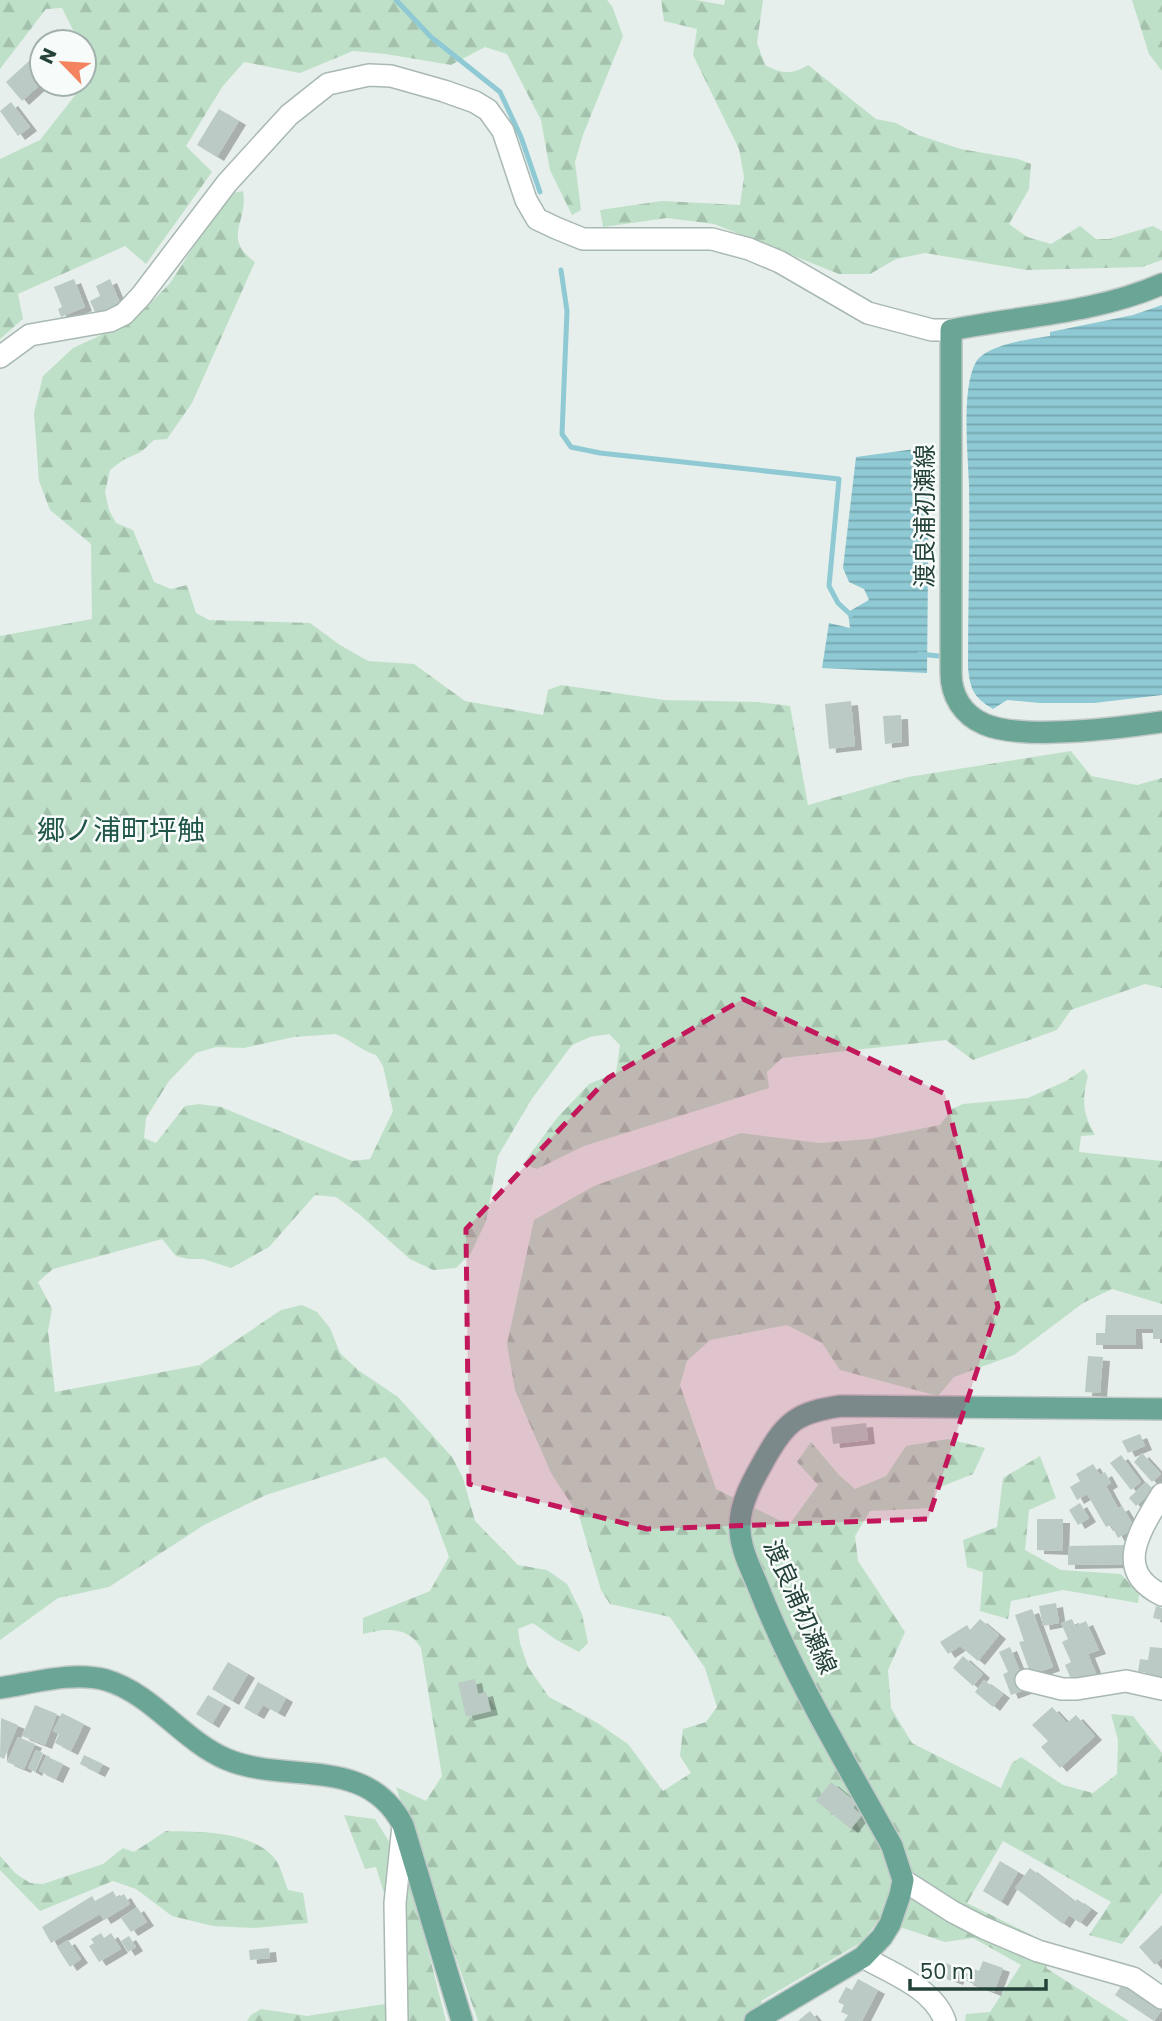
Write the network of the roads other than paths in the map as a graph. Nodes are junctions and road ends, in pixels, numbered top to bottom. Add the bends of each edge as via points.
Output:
1 (1162, 284) edge
2 (951, 331) junction
3 (0, 357) edge
4 (1162, 722) edge
5 (1162, 1409) edge
6 (1162, 1494) edge
7 (1162, 1595) edge
8 (1026, 1681) dead end
9 (0, 1688) edge
10 (1162, 1689) edge
11 (402, 1825) junction
12 (902, 1880) junction
13 (863, 1957) junction
14 (1162, 1998) edge
15 (397, 2021) edge
16 (462, 2021) edge
17 (755, 2021) edge
18 (945, 2021) edge

1 - 2 main road via 1087,306
2 - 3 street via 868,313 780,262 724,242 583,239 556,228 537,219 526,200 503,131 488,110 444,91 391,76 369,75 328,84 289,116 227,183 124,314 110,321 30,335
2 - 4 main road, 渡良浦初瀬線 via 951,688 969,715 985,725 1008,730 1055,732
5 - 12 main road, 渡良浦初瀬線 via 818,1409 782,1430 752,1482 740,1526 744,1552 786,1649 892,1846
6 - 7 street via 1133,1553 1141,1577
8 - 10 street via 1077,1689 1126,1681
9 - 11 main road via 85,1677 106,1681 136,1694 202,1746 228,1760 357,1783 379,1794
11 - 15 street via 395,1903
11 - 16 main road
12 - 13 main road via 890,1924
12 - 14 street via 984,1928 1038,1951 1133,1978
13 - 17 main road
13 - 18 street via 928,1994

